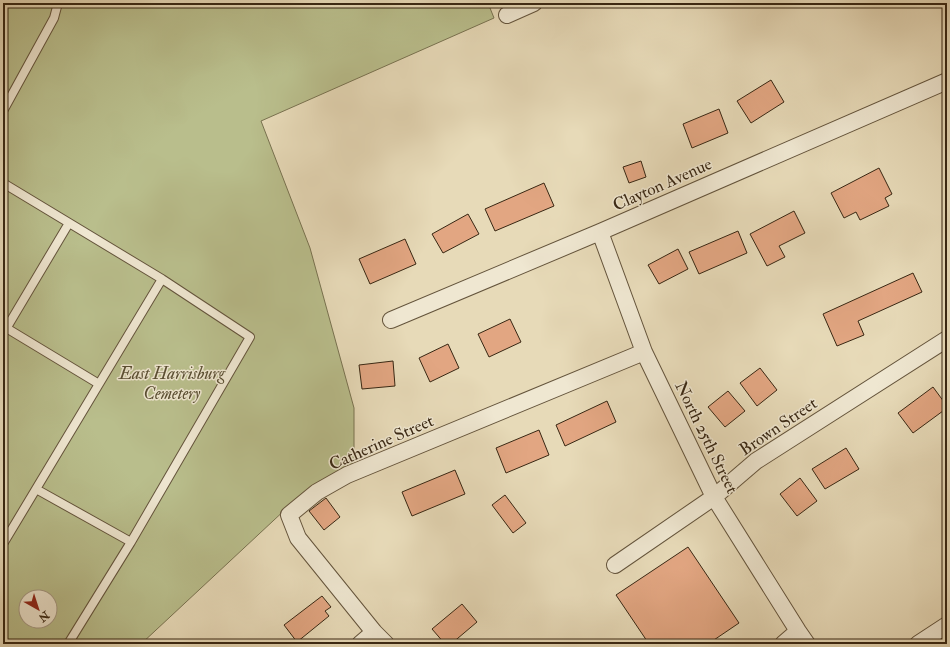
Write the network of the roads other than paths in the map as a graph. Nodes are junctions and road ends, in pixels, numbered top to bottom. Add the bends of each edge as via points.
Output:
1 (58, 3) edge
2 (534, 3) edge
3 (507, 15) dead end
4 (947, 81) edge
5 (3, 111) edge
6 (3, 183) edge
7 (69, 223) junction
8 (600, 232) junction
9 (162, 279) junction
10 (391, 320) dead end
11 (4, 330) edge
12 (947, 339) edge
13 (644, 352) junction
14 (99, 384) junction
15 (36, 489) junction
16 (714, 497) junction
17 (131, 542) junction
18 (3, 544) edge
19 (615, 565) dead end
20 (947, 625) edge
21 (798, 631) junction
22 (374, 632) junction
23 (68, 644) edge
24 (360, 644) edge
25 (386, 644) edge
26 (783, 644) edge
27 (807, 644) edge
28 (918, 644) edge

1 - 5 lane via 54,18
2 - 3 street
4 - 8 street, Clayton Avenue
6 - 7 lane
7 - 9 lane
7 - 11 lane
8 - 10 street, Clayton Avenue
8 - 13 street, North 25th Street
9 - 14 lane
9 - 17 lane via 250,337
11 - 14 lane
12 - 16 street, Brown Street via 756,461
13 - 16 street, North 25th Street
13 - 22 street, Catherine Street via 347,475 317,492 289,515 298,538
14 - 15 lane
15 - 17 lane
15 - 18 lane
16 - 19 street, Brown Street
16 - 21 street, North 25th Street
17 - 23 lane
20 - 28 street
21 - 26 street
21 - 27 street, North 25th Street
22 - 24 street
22 - 25 street

